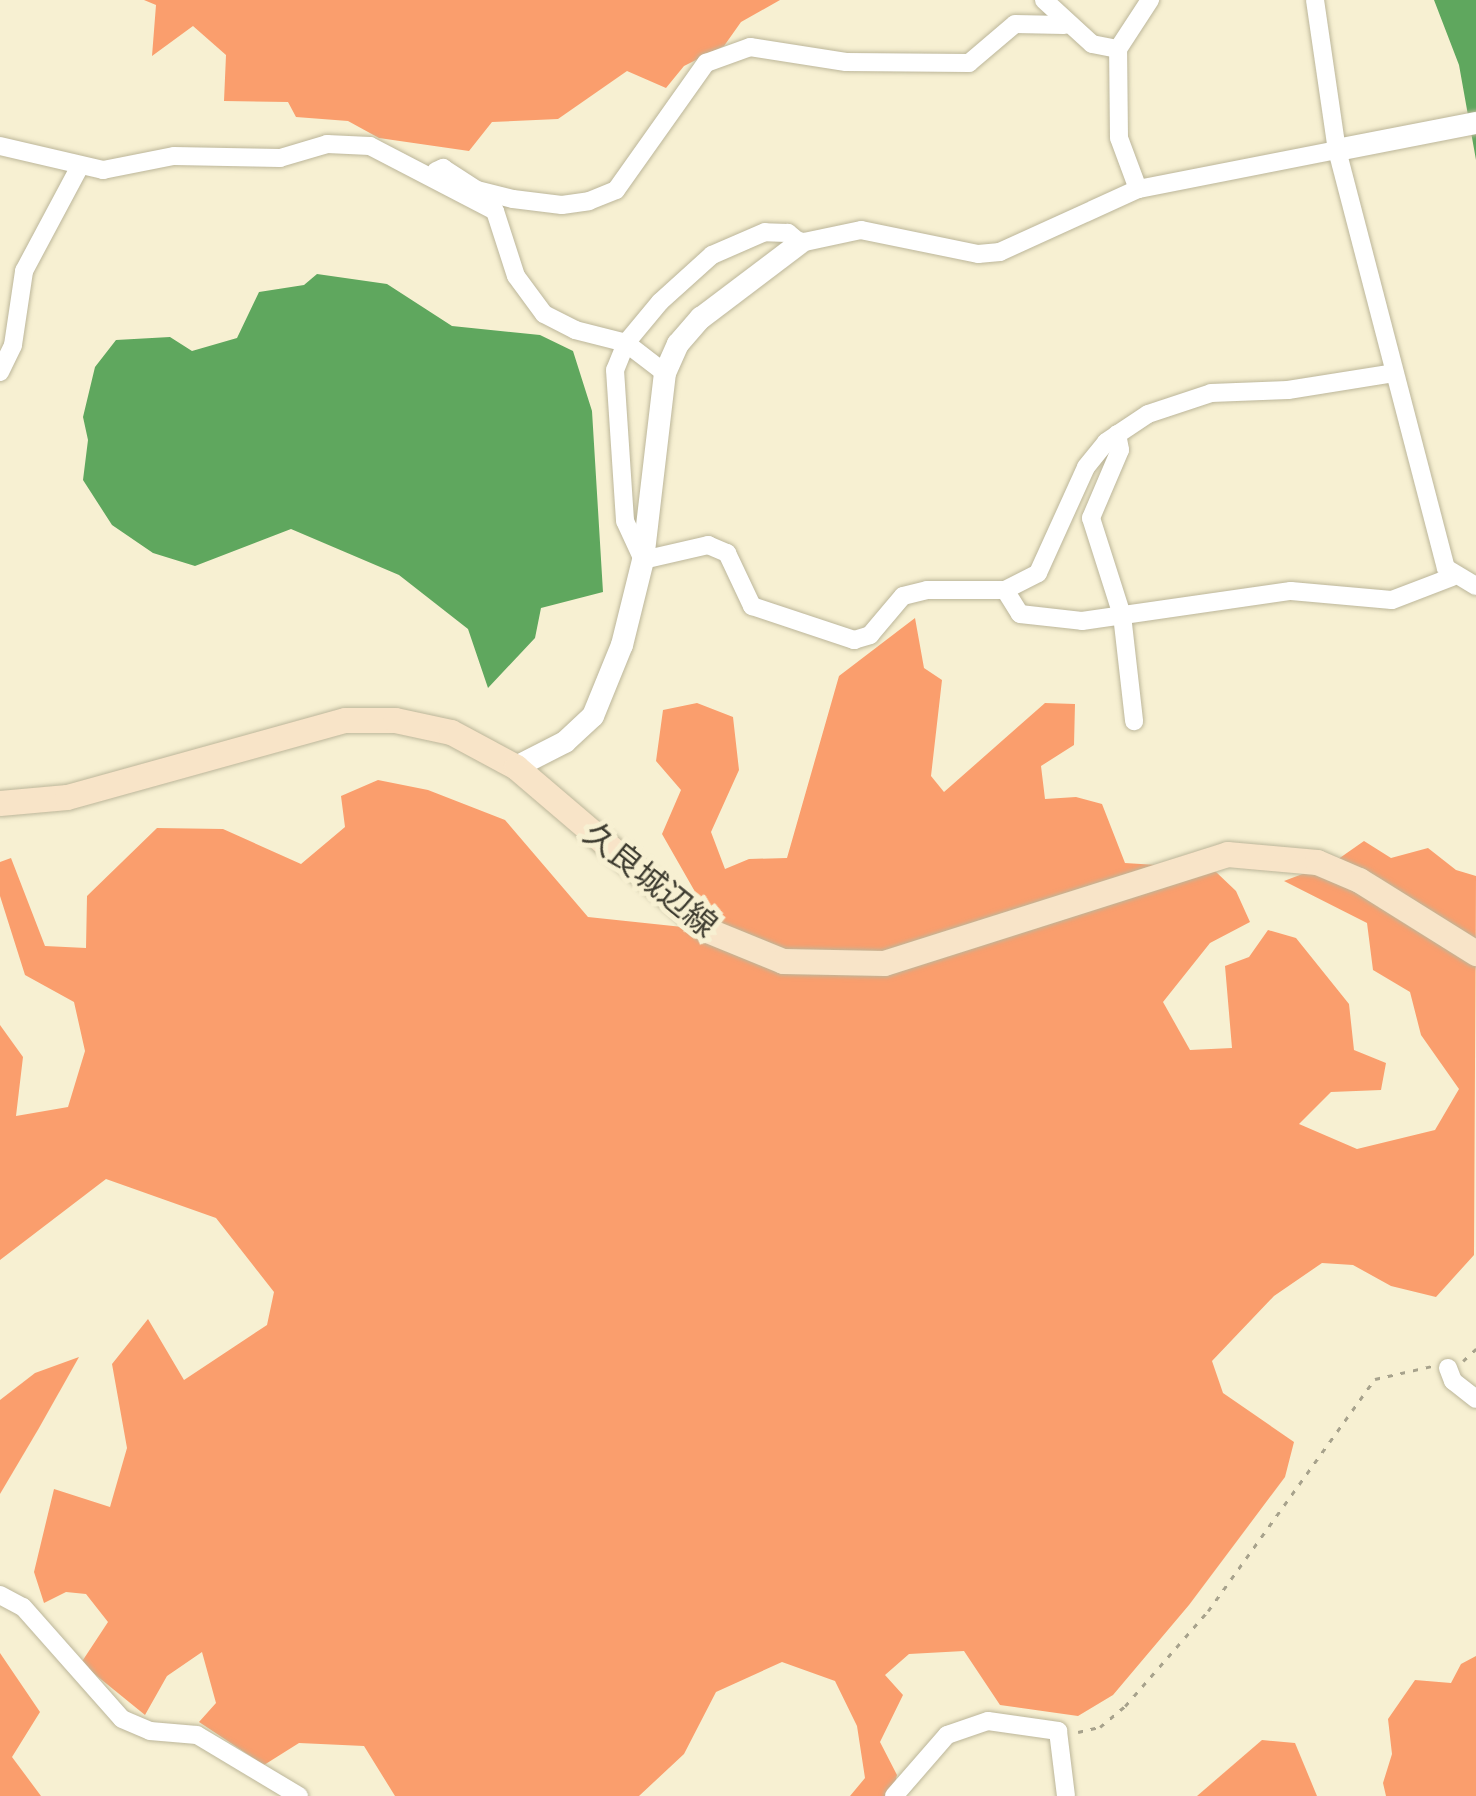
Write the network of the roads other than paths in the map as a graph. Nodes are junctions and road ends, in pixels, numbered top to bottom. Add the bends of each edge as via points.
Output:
1 (1044, 0) edge
2 (1150, 0) edge
3 (1314, 0) edge
4 (1064, 25) junction
5 (1118, 49) junction
6 (1473, 124) edge
7 (0, 146) edge
8 (1337, 150) junction
9 (78, 168) junction
10 (432, 174) junction
11 (1138, 189) junction
12 (800, 243) junction
13 (626, 343) junction
14 (0, 372) edge
15 (1394, 373) junction
16 (664, 374) junction
17 (1116, 434) junction
18 (643, 560) junction
19 (1452, 576) junction
20 (1476, 586) edge
21 (1005, 590) junction
22 (1122, 616) junction
23 (1134, 721) dead end
24 (516, 767) junction
25 (0, 802) edge
26 (1476, 952) edge
27 (1448, 1368) road end
28 (1476, 1399) edge
29 (0, 1595) edge
30 (298, 1796) edge
31 (894, 1796) edge
32 (1066, 1796) edge

1 - 4 street
2 - 5 street
3 - 8 street
4 - 5 street via 1092,44
4 - 10 street via 1016,24 970,63 846,62 750,47 706,63 616,190 589,200 562,205 513,199 477,190 442,168
5 - 11 street via 1119,138
6 - 8 street
7 - 9 street via 60,156
8 - 11 street
8 - 15 street
9 - 10 street via 122,170 174,156 280,158 350,142
9 - 14 street via 24,271 13,345
10 - 13 street via 495,211 516,276 544,314
11 - 12 street via 1000,252 978,254 861,230
12 - 13 street via 788,234 764,232 712,255
12 - 16 street via 701,318
13 - 16 street
13 - 18 street via 612,389 625,521
15 - 17 street via 1307,388 1210,392 1164,407
15 - 19 street
16 - 18 street
17 - 21 street via 1086,466 1038,573
17 - 22 street via 1120,450 1090,518
18 - 21 street via 708,545 727,553 752,606 843,640 870,635 903,596
18 - 24 street via 622,644 593,716 565,742
19 - 20 street
19 - 22 street via 1392,600 1290,591
21 - 22 street via 1020,614 1055,621
22 - 23 street
24 - 25 main road, 久良城辺線 via 452,732 395,720 345,720 67,798
24 - 26 main road, 久良城辺線 via 707,930 783,961 884,962 1227,854 1317,862 1359,880
27 - 28 street via 1453,1381
29 - 30 street via 23,1606 122,1719 150,1731 197,1734
31 - 32 street via 959,1726 988,1721 1058,1731

